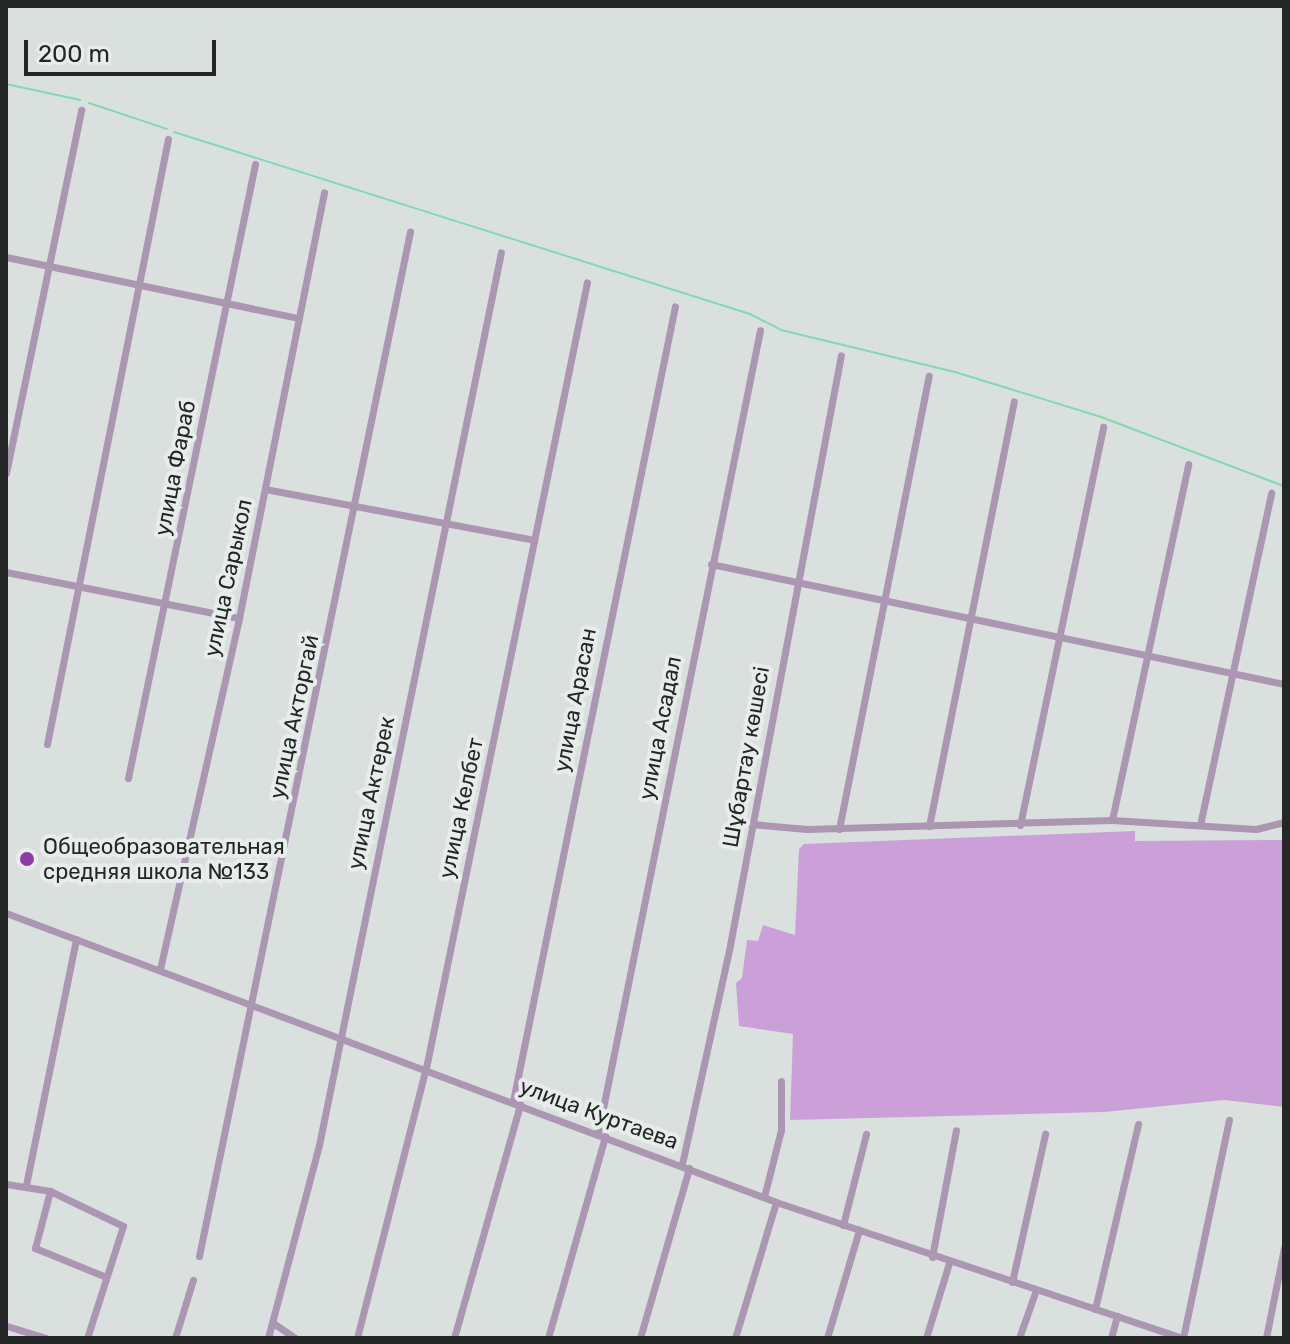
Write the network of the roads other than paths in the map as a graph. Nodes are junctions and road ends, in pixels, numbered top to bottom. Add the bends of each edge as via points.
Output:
1 (81, 110) dead end
2 (168, 139) dead end
3 (255, 164) dead end
4 (324, 192) dead end
5 (410, 232) dead end
6 (501, 252) dead end
7 (6, 257) edge
8 (47, 266) junction
9 (587, 282) dead end
10 (138, 286) junction
11 (226, 303) junction
12 (675, 306) dead end
13 (299, 318) junction
14 (760, 330) dead end
15 (841, 355) dead end
16 (929, 376) dead end
17 (1014, 401) dead end
18 (1103, 427) dead end
19 (1188, 464) dead end
20 (6, 473) edge
21 (265, 489) junction
22 (1271, 493) dead end
23 (356, 507) junction
24 (444, 523) junction
25 (534, 540) junction
26 (711, 564) junction
27 (6, 572) edge
28 (796, 583) junction
29 (77, 585) junction
30 (884, 602) junction
31 (166, 603) junction
32 (239, 618) junction
33 (970, 620) junction
34 (1059, 638) junction
35 (1145, 656) junction
36 (1234, 673) junction
37 (1284, 684) edge
38 (47, 744) dead end
39 (128, 778) dead end
40 (1112, 820) junction
41 (1284, 822) edge
42 (751, 824) junction
43 (1020, 825) junction
44 (1200, 825) junction
45 (929, 826) junction
46 (839, 829) junction
47 (6, 913) edge
48 (76, 939) junction
49 (160, 969) junction
50 (253, 1003) junction
51 (339, 1036) junction
52 (426, 1068) junction
53 (781, 1081) dead end
54 (516, 1103) junction
55 (1229, 1120) dead end
56 (1138, 1124) dead end
57 (956, 1130) dead end
58 (602, 1134) junction
59 (866, 1134) dead end
60 (1045, 1134) dead end
61 (686, 1166) junction
62 (6, 1184) edge
63 (26, 1185) junction
64 (50, 1191) junction
65 (764, 1197) junction
66 (776, 1202) junction
67 (843, 1225) junction
68 (859, 1230) junction
69 (1284, 1248) edge
70 (199, 1256) dead end
71 (932, 1257) junction
72 (949, 1263) junction
73 (106, 1277) junction
74 (193, 1280) dead end
75 (1012, 1282) junction
76 (1036, 1290) junction
77 (1095, 1309) junction
78 (1117, 1316) junction
79 (273, 1323) junction
80 (7, 1326) edge
81 (46, 1338) edge
82 (87, 1338) edge
83 (175, 1338) edge
84 (268, 1338) edge
85 (295, 1338) edge
86 (357, 1338) edge
87 (454, 1338) edge
88 (548, 1338) edge
89 (640, 1338) edge
90 (735, 1338) edge
91 (827, 1338) edge
92 (926, 1338) edge
93 (1019, 1338) edge
94 (1111, 1338) edge
95 (1183, 1338) edge
96 (1266, 1338) edge

1 - 8 street
2 - 10 street
3 - 11 street, улица Фараб
4 - 13 street, улица Сарыкол
5 - 23 street, улица Акторгай
6 - 24 street, улица Актерек
7 - 8 street
8 - 10 street
8 - 20 street
9 - 25 street, улица Келбет
10 - 11 street
10 - 29 street
11 - 13 street
11 - 31 street, улица Фараб
12 - 54 street, улица Арасан
13 - 21 street, улица Сарыкол
14 - 26 street, улица Асадал
15 - 28 street, Шұбартау көшесі
16 - 30 street
17 - 33 street
18 - 34 street
19 - 35 street
21 - 23 street
21 - 32 street, улица Сарыкол
22 - 36 street
23 - 24 street
23 - 50 street, улица Акторгай
24 - 25 street
24 - 51 street, улица Актерек
25 - 52 street, улица Келбет
26 - 28 street
26 - 58 street, улица Асадал
27 - 29 street
28 - 30 street
28 - 42 street, Шұбартау көшесі
29 - 31 street
29 - 38 street
30 - 33 street
30 - 46 street
31 - 32 street
31 - 39 street, улица Фараб
32 - 49 street, улица Сарыкол
33 - 34 street
33 - 45 street
34 - 35 street
34 - 43 street
35 - 36 street
35 - 40 street
36 - 37 street
36 - 44 street
40 - 43 street
40 - 44 street
41 - 44 street via 1256,829
42 - 46 street
42 - 61 street, Шұбартау көшесі
43 - 45 street
45 - 46 street
47 - 48 street, улица Куртаева
48 - 49 street, улица Куртаева
48 - 63 street
49 - 50 street, улица Куртаева
50 - 51 street, улица Куртаева
50 - 70 street, улица Акторгай
51 - 52 street, улица Куртаева
51 - 79 street, улица Актерек via 319,1145
52 - 54 street, улица Куртаева
52 - 86 street, улица Келбет
53 - 65 street via 781,1130
54 - 58 street, улица Куртаева
54 - 87 street, улица Арасан
55 - 95 street
56 - 77 street
57 - 71 street
58 - 61 street, улица Куртаева
58 - 88 street, улица Асадал
59 - 67 street
60 - 75 street
61 - 65 street, улица Куртаева
61 - 89 street, Шұбартау көшесі
62 - 63 street
63 - 64 street
64 - 73 street via 123,1226
64 - 73 street via 35,1248
65 - 66 street, улица Куртаева
66 - 67 street, улица Куртаева
66 - 90 street
67 - 68 street, улица Куртаева
68 - 71 street, улица Куртаева
68 - 91 street
69 - 96 street
71 - 72 street, улица Куртаева
72 - 75 street, улица Куртаева
72 - 92 street
73 - 82 street
74 - 83 street
75 - 76 street, улица Куртаева
76 - 77 street, улица Куртаева
76 - 93 street
77 - 78 street, улица Куртаева
78 - 94 street
78 - 95 street, улица Куртаева
79 - 84 street, улица Актерек
79 - 85 street
80 - 81 street

